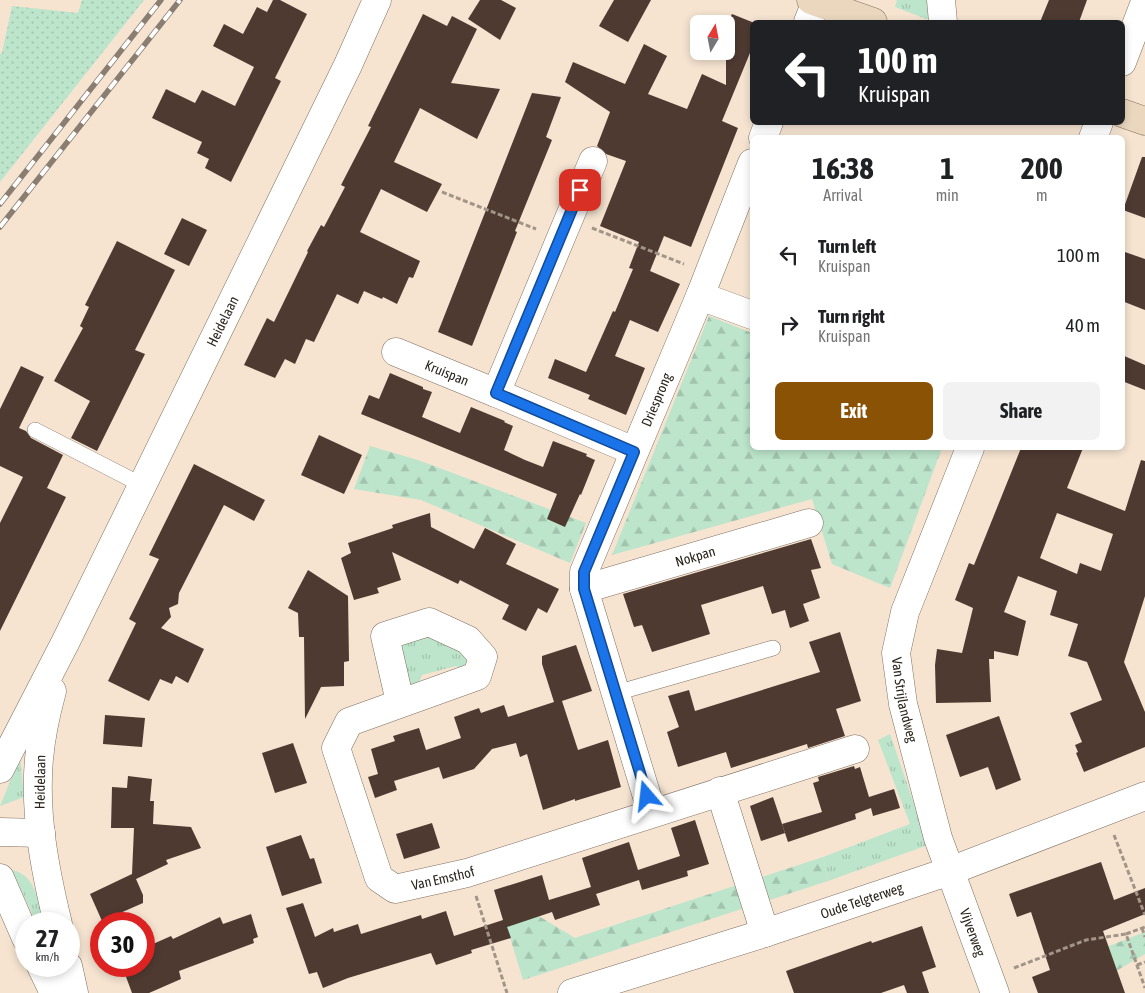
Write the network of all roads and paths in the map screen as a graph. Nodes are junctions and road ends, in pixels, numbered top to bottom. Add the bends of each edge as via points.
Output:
1 (377, 0) edge
2 (941, 0) edge
3 (1145, 2) edge
4 (812, 8) edge
5 (864, 20) edge
6 (943, 20) edge
7 (1125, 54) edge
8 (1125, 114) edge
9 (1145, 121) edge
10 (593, 161) dead end
11 (750, 168) edge
12 (442, 192) dead end
13 (564, 229) junction
14 (704, 284) junction
15 (750, 315) edge
16 (396, 352) dead end
17 (496, 393) junction
18 (35, 430) dead end
19 (969, 450) edge
20 (634, 452) junction
21 (142, 485) junction
22 (808, 523) dead end
23 (584, 589) junction
24 (66, 642) junction
25 (773, 648) dead end
26 (616, 694) junction
27 (400, 702) dead end
28 (855, 749) dead end
29 (0, 770) edge
30 (720, 791) junction
31 (1145, 796) edge
32 (1105, 811) junction
33 (652, 813) junction
34 (0, 832) edge
35 (41, 833) junction
36 (950, 871) junction
37 (467, 873) junction
38 (0, 878) edge
39 (55, 912) edge
40 (15, 913) edge
41 (1145, 915) edge
42 (1143, 928) edge
43 (765, 932) junction
44 (1126, 934) junction
45 (1145, 937) edge
46 (1145, 962) edge
47 (1137, 965) junction
48 (46, 977) edge
49 (70, 977) edge
50 (992, 985) edge
51 (1145, 988) edge
52 (54, 993) edge
53 (74, 993) edge
54 (507, 993) edge
55 (572, 993) edge

1 - 21 street, Heidelaan
2 - 6 street
3 - 7 street
4 - 5 street
8 - 9 street
10 - 13 street
11 - 14 street, Driesprong
12 - 13 path
13 - 14 path
13 - 17 street
14 - 15 street
14 - 20 street, Driesprong
16 - 17 street, Kruispan
17 - 20 street, Kruispan
18 - 21 lane
19 - 36 street, Van Strijlandweg via 905,612 896,653 903,704 938,838
20 - 23 street, Driesprong via 584,572
21 - 24 street, Heidelaan
22 - 23 street, Nokpan
23 - 26 street, Driesprong
24 - 29 street, Heidelaan
24 - 35 street, Heidelaan via 44,720 38,760
25 - 26 lane
26 - 33 street, Driesprong
27 - 37 street, Van Emsthof via 349,722 336,748 379,878 395,889
28 - 30 street, Van Emsthof
30 - 33 street, Van Emsthof
30 - 43 street
31 - 32 street, Oude Telgterweg
32 - 36 street, Oude Telgterweg
32 - 41 path
33 - 37 street, Van Emsthof
34 - 35 street
35 - 39 street, Heidelaan
36 - 43 street, Oude Telgterweg
36 - 50 street, Vijverweg
37 - 54 path
38 - 40 street
42 - 44 path
42 - 45 path
43 - 55 street, Oude Telgterweg
44 - 47 path
44 - 50 path via 1086,940
46 - 47 path
47 - 51 path
48 - 52 street
49 - 53 street

